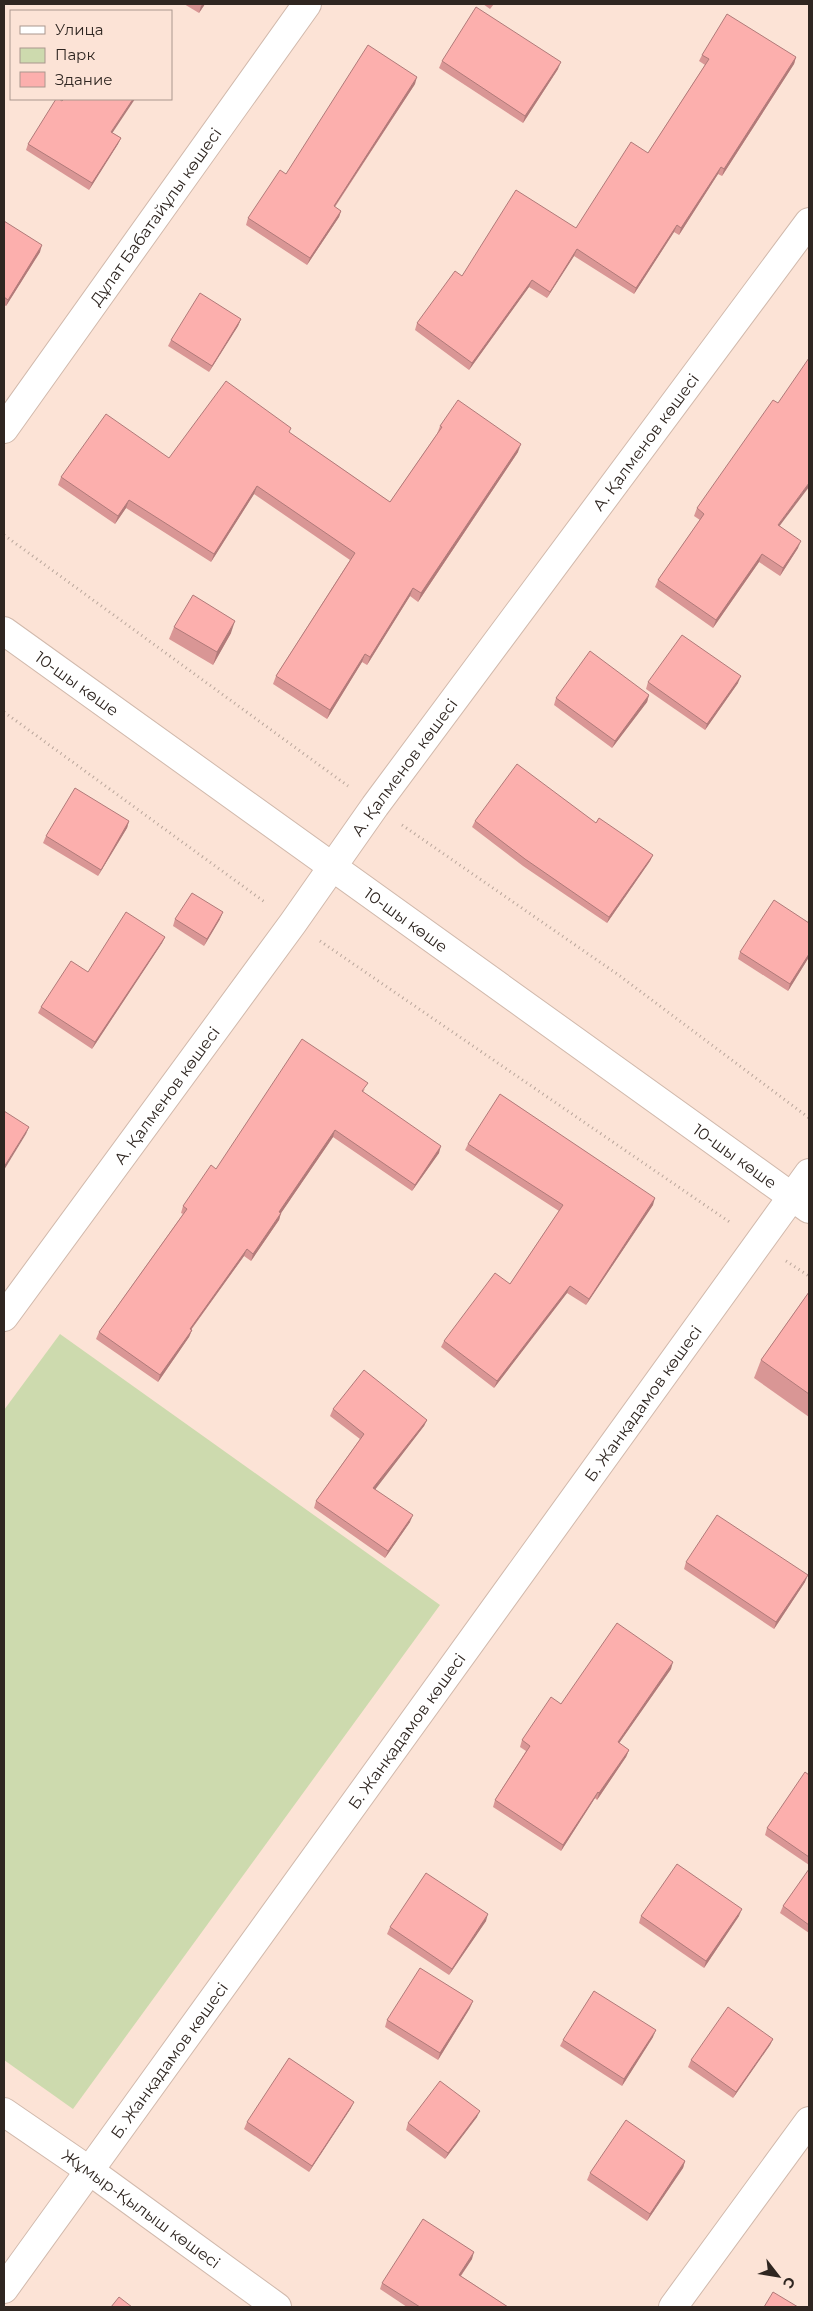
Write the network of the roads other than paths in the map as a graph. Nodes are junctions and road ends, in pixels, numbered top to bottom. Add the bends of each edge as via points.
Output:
1 (308, 4) edge
2 (809, 222) edge
3 (4, 429) edge
4 (4, 631) edge
5 (332, 867) junction
6 (809, 1173) edge
7 (801, 1203) edge
8 (4, 1317) edge
9 (4, 2112) edge
10 (809, 2121) edge
11 (90, 2171) junction
12 (4, 2289) edge
13 (277, 2307) edge
14 (673, 2307) edge

1 - 3 street, Дұлат Бабатайұлы көшесі
2 - 5 street, А. Қалменов көшесі
4 - 5 street, 10-шы көше
5 - 7 street, 10-шы көше
5 - 8 street, А. Қалменов көшесі
6 - 7 street, Б. Жанқадамов көшесі
7 - 11 street, Б. Жанқадамов көшесі via 760,1243
9 - 11 street, Жұмыр-Қылыш көшесі
10 - 14 street
11 - 12 street, Б. Жанқадамов көшесі
11 - 13 street, Жұмыр-Қылыш көшесі

